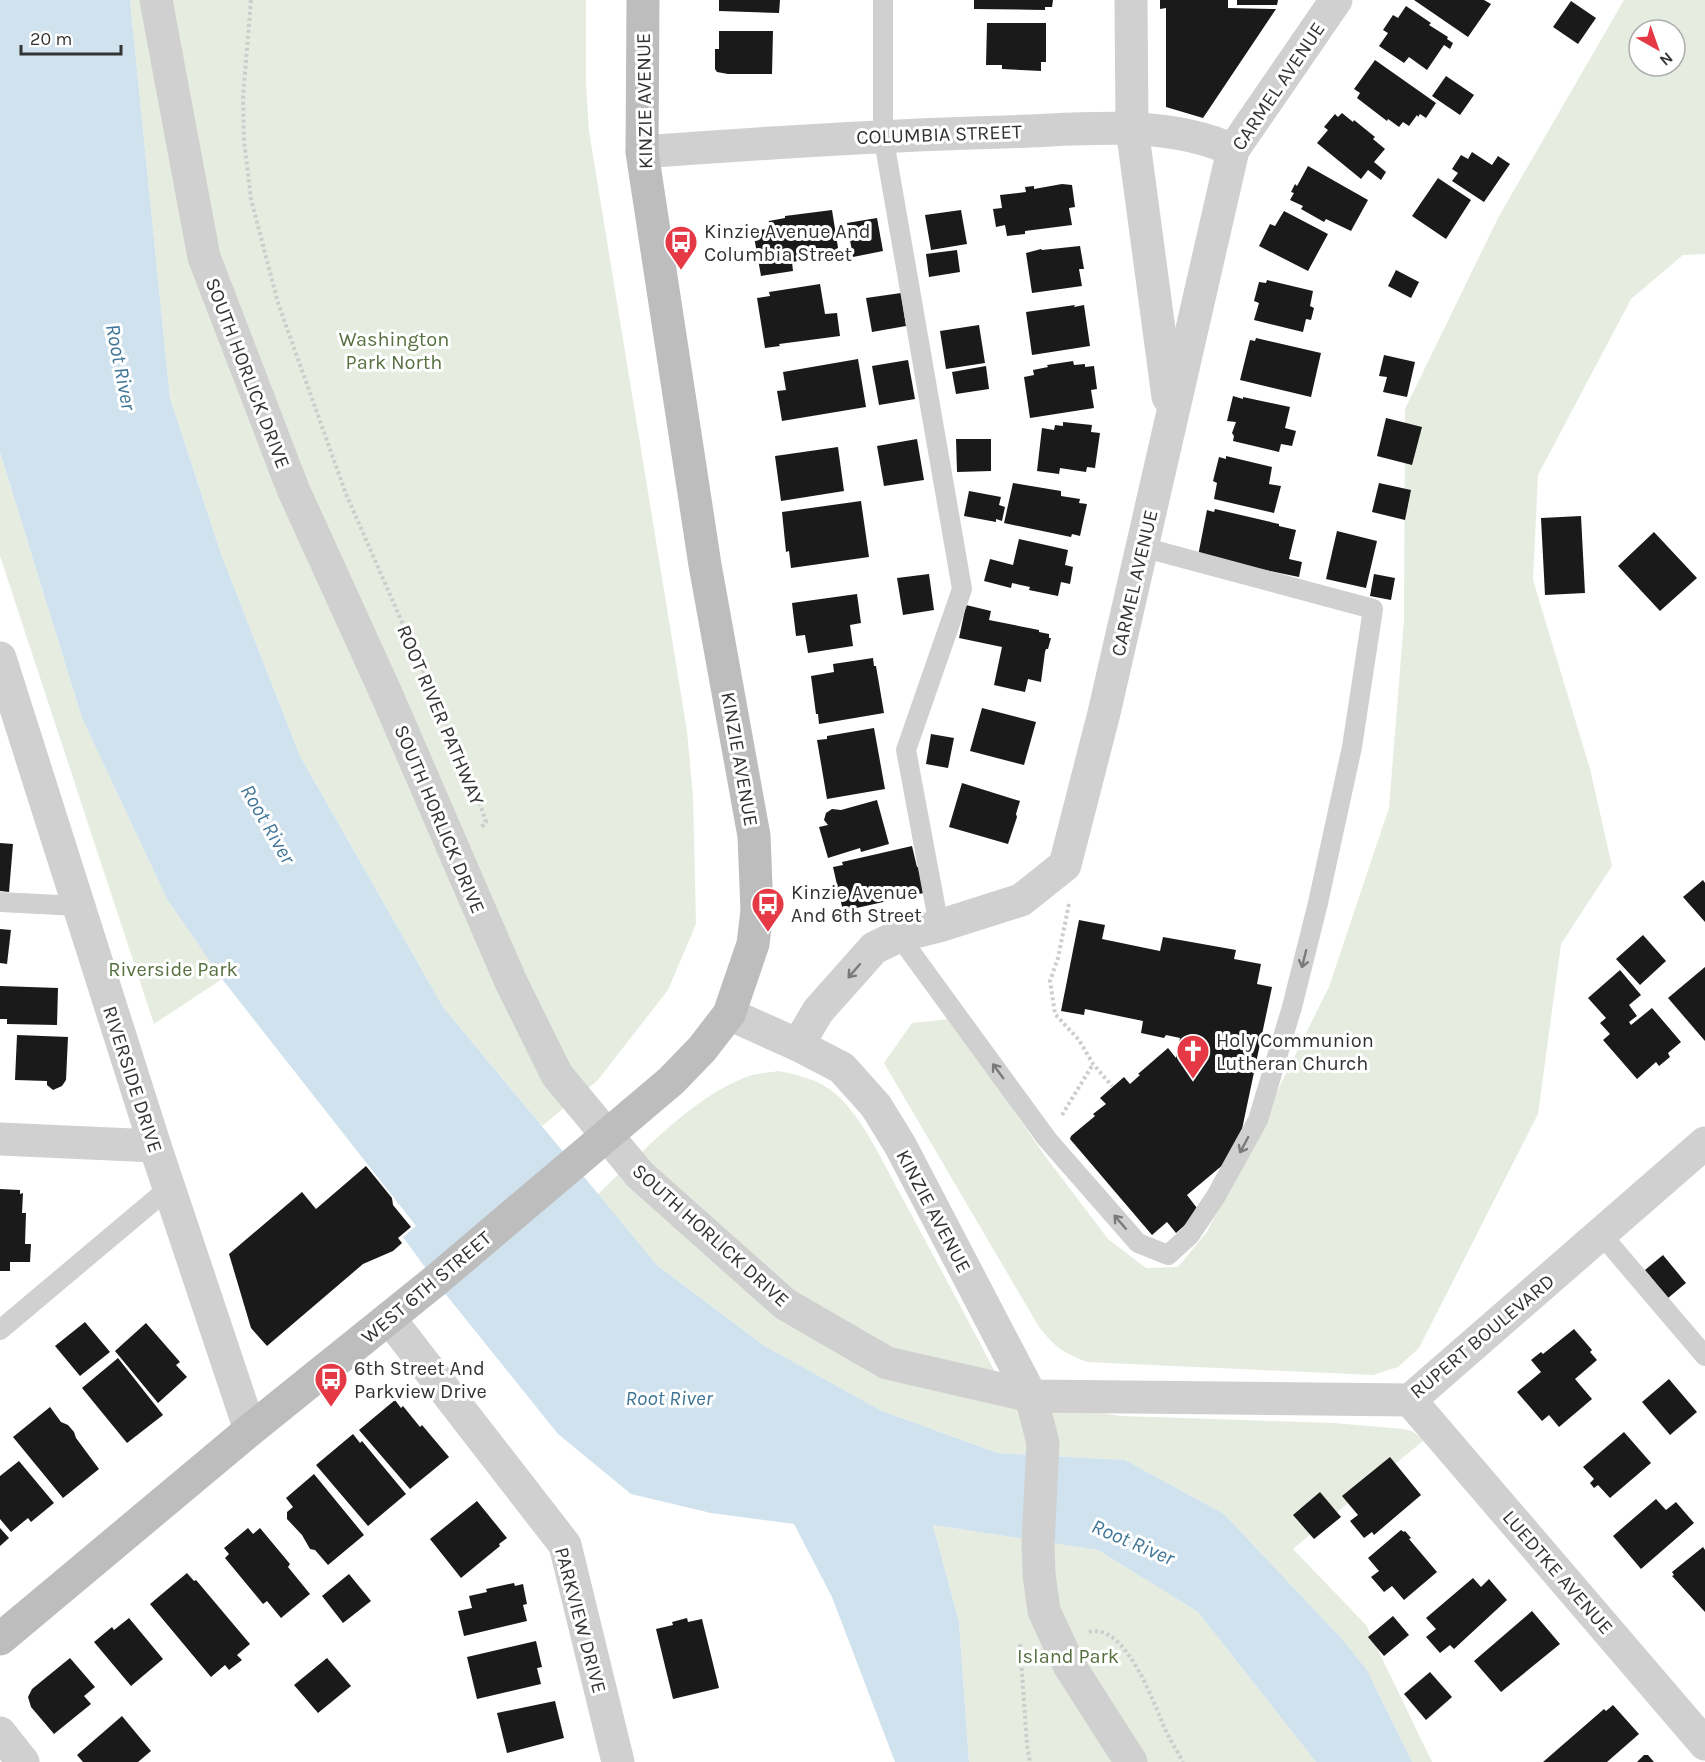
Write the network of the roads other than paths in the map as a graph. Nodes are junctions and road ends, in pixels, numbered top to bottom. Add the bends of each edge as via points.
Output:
1 (156, 0) edge
2 (643, 0) edge
3 (883, 0) edge
4 (1131, 0) edge
5 (1336, 0) edge
6 (1132, 128) junction
7 (883, 135) junction
8 (1233, 150) junction
9 (642, 152) junction
10 (1171, 420) junction
11 (1142, 547) junction
12 (1, 668) edge
13 (0, 902) edge
14 (78, 906) junction
15 (939, 926) junction
16 (899, 936) junction
17 (729, 1014) junction
18 (798, 1045) junction
19 (0, 1139) edge
20 (1705, 1143) edge
21 (155, 1146) junction
22 (169, 1188) junction
23 (1601, 1234) junction
24 (389, 1318) junction
25 (0, 1330) edge
26 (1705, 1356) edge
27 (1031, 1396) junction
28 (1410, 1400) junction
29 (250, 1430) junction
30 (0, 1639) edge
31 (0, 1733) edge
32 (1705, 1744) edge
33 (24, 1762) edge
34 (618, 1762) edge
35 (1131, 1762) edge

1 - 27 street, SOUTH HORLICK DRIVE via 204,257 292,489 511,982 557,1075 640,1175 785,1304 887,1363
2 - 9 street, KINZIE AVENUE
3 - 7 lane
4 - 6 street
5 - 8 street, CARMEL AVENUE
6 - 7 street, COLUMBIA STREET
6 - 8 street, COLUMBIA STREET via 1196,136
6 - 10 street
7 - 9 street, COLUMBIA STREET
7 - 15 lane via 962,589 906,750
8 - 10 street, CARMEL AVENUE
9 - 17 street, KINZIE AVENUE via 705,565 754,836 757,911 753,944
10 - 11 street, CARMEL AVENUE
11 - 15 street, CARMEL AVENUE via 1065,865 1021,900
11 -> 16 lane via 1373,609 1352,747 1318,903 1258,1120 1216,1196 1190,1235 1168,1255 1138,1243 1047,1139
12 - 14 street, RIVERSIDE DRIVE
13 - 14 lane
14 - 21 street, RIVERSIDE DRIVE
15 - 16 street
16 -> 18 street via 874,948 818,1011
17 - 18 street, KINZIE AVENUE
17 - 24 street, WEST 6TH STREET, bridge via 671,1081
18 - 27 street, KINZIE AVENUE via 842,1068 876,1106
19 - 21 street
20 - 23 street, RUPERT BOULEVARD
21 - 22 street, RIVERSIDE DRIVE
22 - 25 lane
22 - 29 street, RIVERSIDE DRIVE
23 - 26 lane
23 - 28 street, RUPERT BOULEVARD
24 - 29 street, WEST 6TH STREET
24 - 34 street, PARKVIEW DRIVE via 565,1545
27 - 28 street, RUPERT BOULEVARD
27 - 35 street, KINZIE AVENUE via 1043,1443 1038,1543 1044,1611 1063,1655
28 - 32 street, LUEDTKE AVENUE
29 - 30 street, WEST 6TH STREET
31 - 33 street

